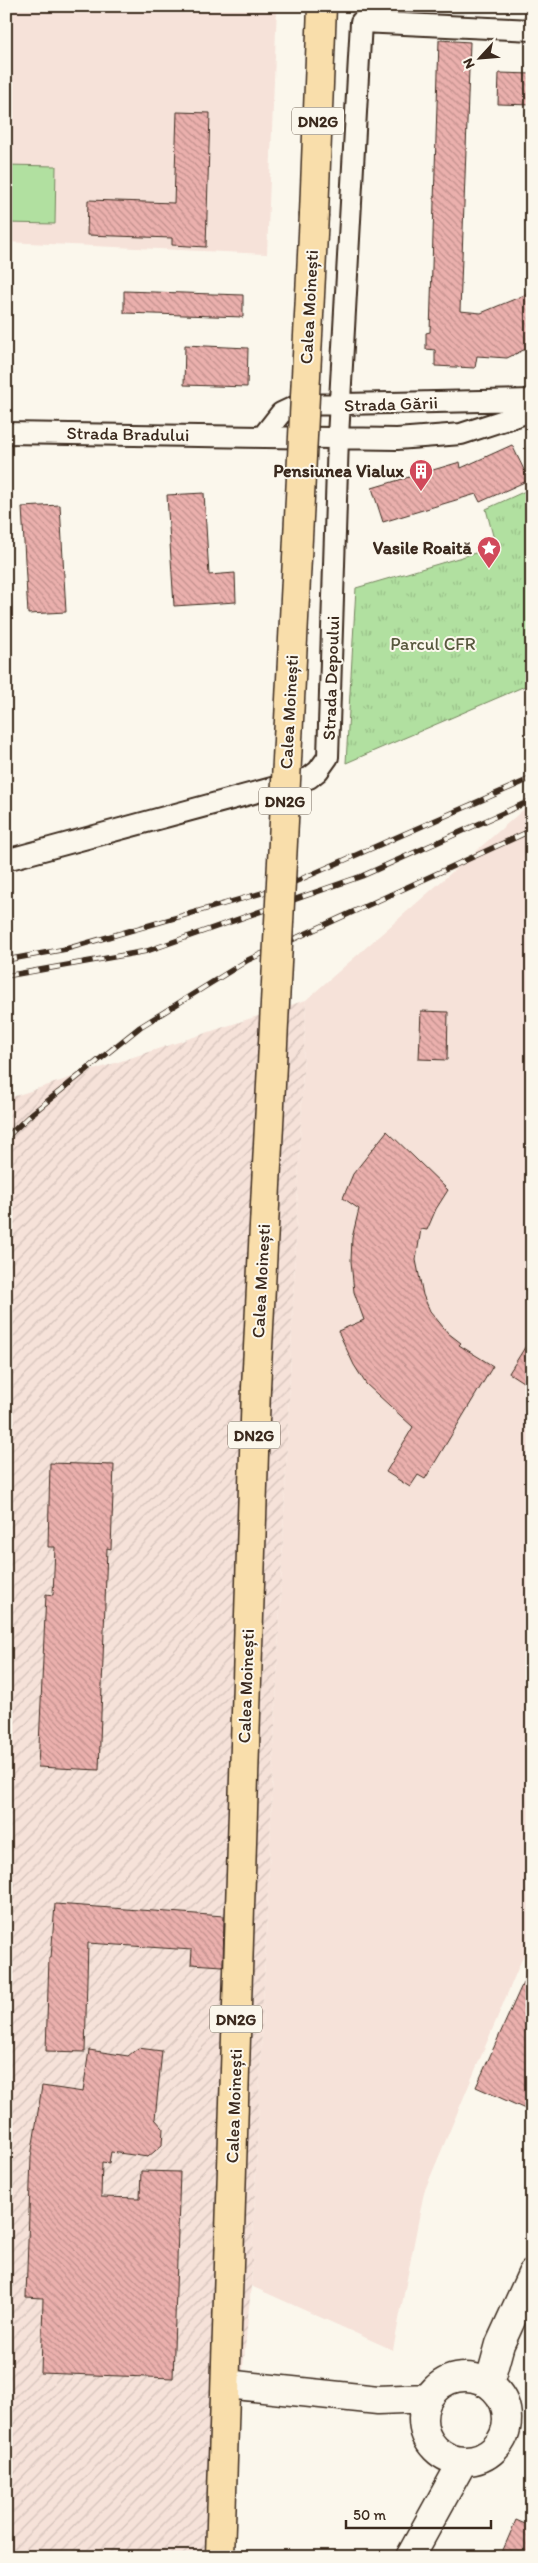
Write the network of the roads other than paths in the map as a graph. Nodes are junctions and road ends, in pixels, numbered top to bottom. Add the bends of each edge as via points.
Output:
1 (323, 13) edge
2 (532, 30) edge
3 (532, 400) edge
4 (340, 405) junction
5 (532, 411) edge
6 (6, 433) edge
7 (256, 436) junction
8 (338, 438) junction
9 (6, 860) edge
10 (532, 2274) edge
11 (480, 2381) junction
12 (226, 2384) junction
13 (426, 2408) junction
14 (452, 2458) junction
15 (220, 2557) edge
16 (410, 2557) edge

1 - 12 main road, Calea Moinești / DN2G, bridge via 256,1388
2 - 4 street, Strada Depoului via 361,22
3 - 4 street, Strada Gării
4 - 7 street, Strada Gării via 298,405 282,413
4 - 8 street, Strada Depoului
5 - 8 street, Strada Gării via 461,434 398,439
6 - 7 street, Strada Bradului
7 - 8 street, Strada Gării
8 - 9 street, Strada Depoului via 330,740 328,757 318,771 309,778
10 - 11 street
11 - 13 street via 451,2379 438,2387
11 - 14 street via 498,2393 505,2405 504,2436 483,2457
12 - 13 street
12 - 15 main road, Calea Moinești / DN2G
13 - 14 street via 425,2432 431,2444
14 - 16 street

